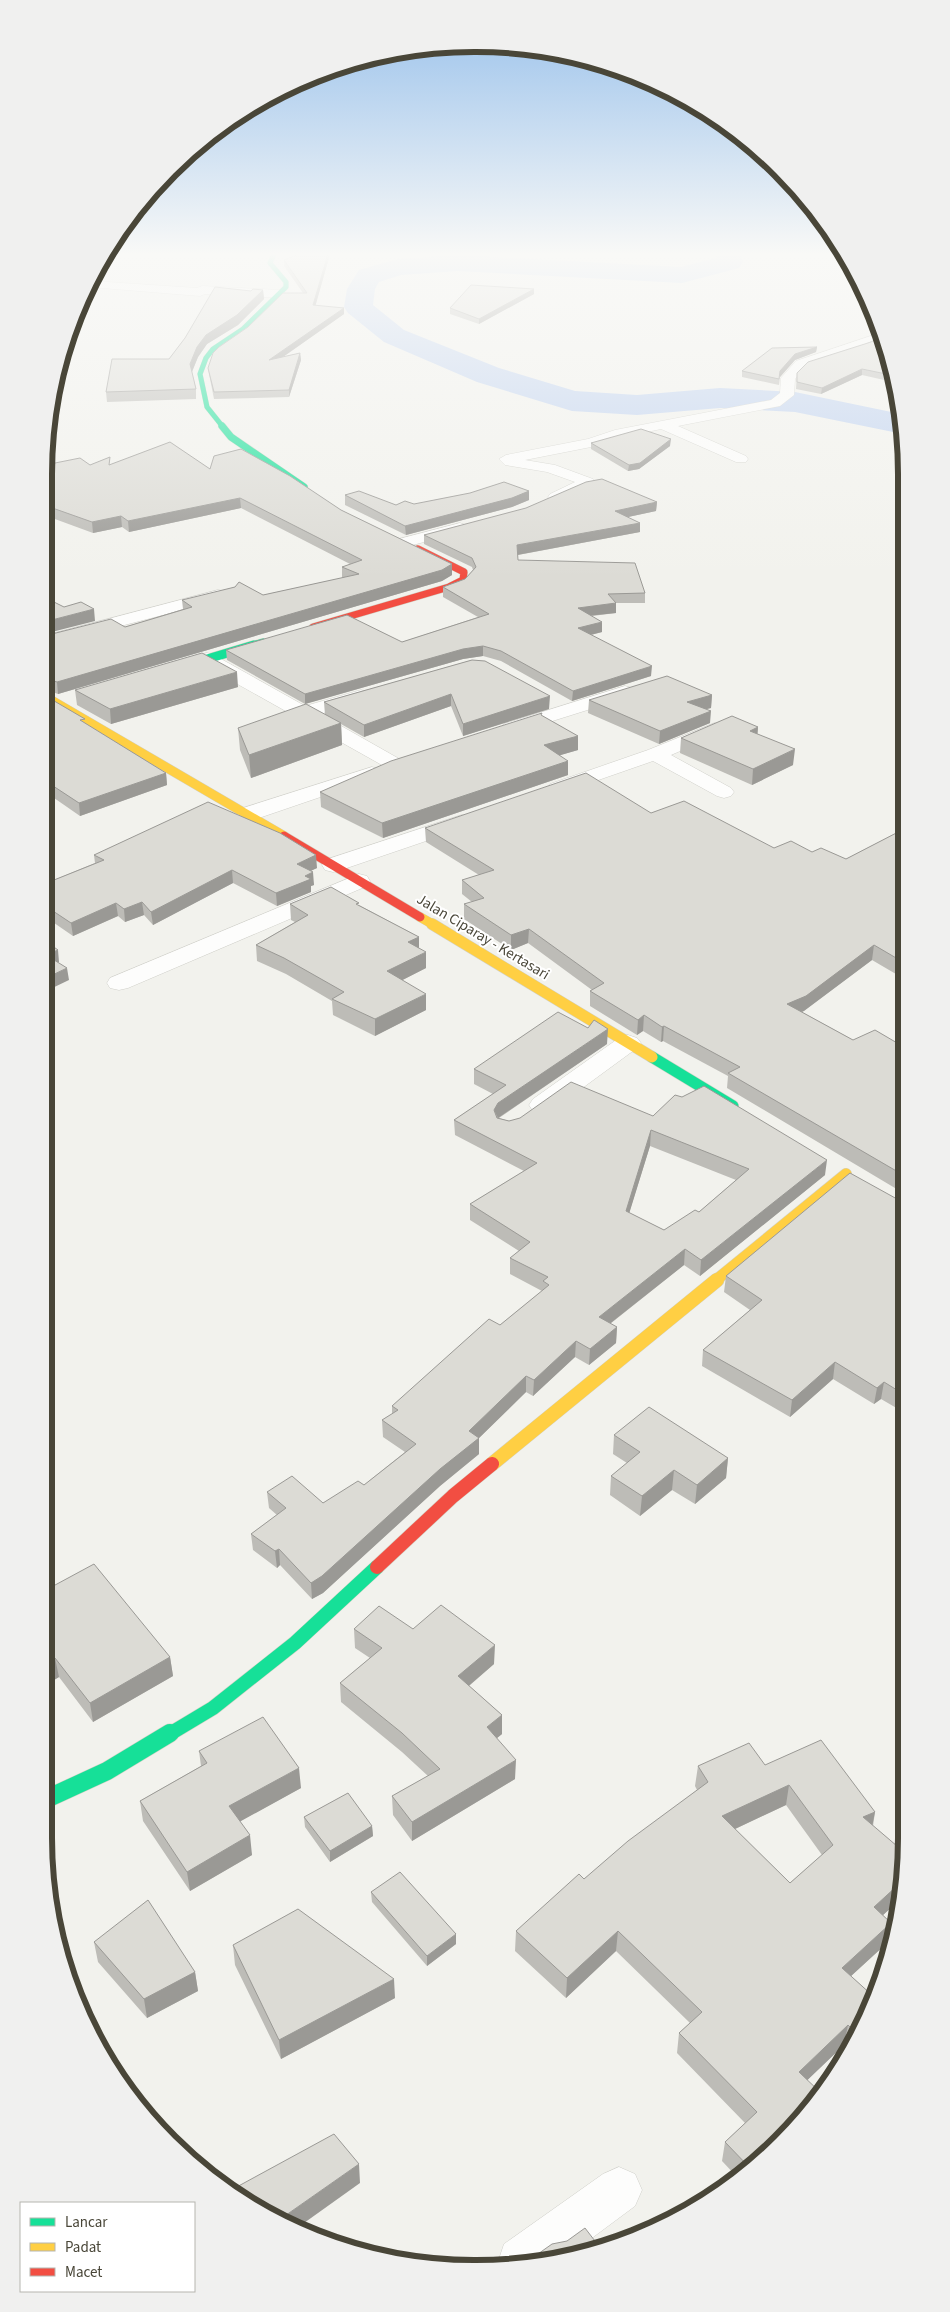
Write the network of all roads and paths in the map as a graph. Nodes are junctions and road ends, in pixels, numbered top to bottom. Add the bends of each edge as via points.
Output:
1 (205, 362) edge
2 (806, 362) edge
3 (665, 426) junction
4 (741, 459) dead end
5 (316, 495) edge
6 (544, 502) edge
7 (479, 523) edge
8 (400, 541) joint
9 (229, 592) edge
10 (300, 631) edge
11 (52, 639) edge
12 (272, 640) edge
13 (207, 659) junction
14 (169, 670) edge
15 (645, 686) edge
16 (378, 692) edge
17 (544, 695) edge
18 (74, 697) edge
19 (52, 701) edge
20 (55, 703) junction
21 (570, 710) junction
22 (303, 713) junction
23 (723, 726) edge
24 (497, 733) edge
25 (655, 754) junction
26 (724, 792) dead end
27 (535, 796) edge
28 (248, 814) junction
29 (481, 814) edge
30 (333, 864) junction
31 (359, 881) junction
32 (119, 983) dead end
33 (628, 1043) junction
34 (746, 1114) edge
35 (523, 1117) edge
36 (846, 1174) edge
37 (52, 1796) edge
38 (619, 2190) dead end
39 (528, 2256) edge

1 - 5 street via 200,374 207,407 232,436
2 - 3 street via 788,378 781,399
3 - 4 street
3 - 6 street via 615,434 591,444 506,459 555,470 588,482
7 - 8 street
8 - 10 street via 464,572 463,580 449,587
9 - 11 street
12 - 13 street
13 - 14 street
13 - 22 street
15 - 21 street
16 - 22 street
17 - 21 street
18 - 20 street
19 - 20 street, Jalan Ciparay - Kertasari
20 - 28 street, Jalan Ciparay - Kertasari
21 - 24 street
22 - 28 street via 406,762
23 - 25 street
25 - 26 street
25 - 27 street
28 - 30 street, Jalan Ciparay - Kertasari
29 - 30 street
30 - 31 street, Jalan Ciparay - Kertasari
31 - 32 street
31 - 33 street, Jalan Ciparay - Kertasari
33 - 34 street, Jalan Ciparay - Kertasari
33 - 35 street
36 - 37 street via 452,1496 295,1643 213,1708 107,1771
38 - 39 street

